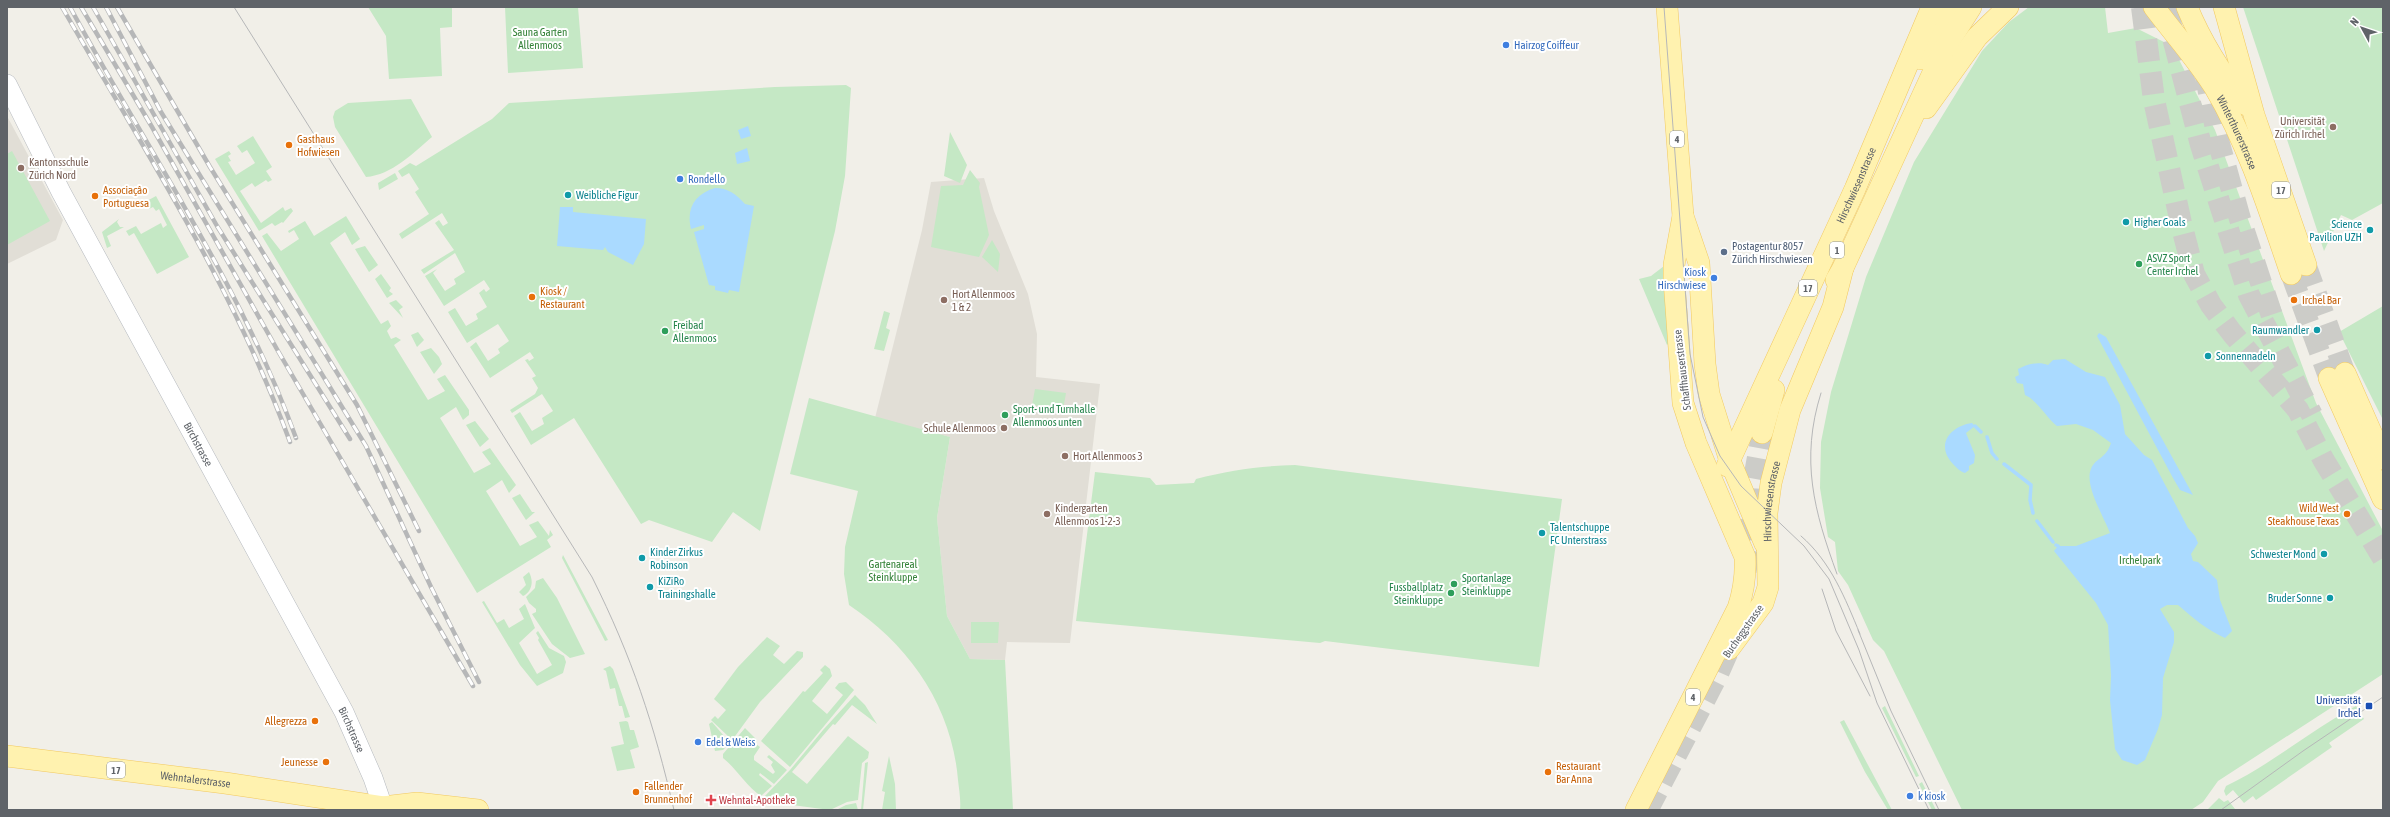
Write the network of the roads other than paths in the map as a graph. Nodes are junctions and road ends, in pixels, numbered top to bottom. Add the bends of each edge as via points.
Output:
1 (1667, 7) edge
2 (1932, 7) edge
3 (1953, 7) edge
4 (1971, 7) edge
5 (2008, 7) edge
6 (2154, 7) edge
7 (2187, 7) edge
8 (2224, 7) edge
9 (1917, 68) junction
10 (7, 84) edge
11 (2254, 115) junction
12 (1906, 128) junction
13 (1855, 189) junction
14 (1683, 216) junction
15 (1843, 268) junction
16 (2383, 459) edge
17 (1730, 461) junction
18 (1720, 494) junction
19 (2383, 499) edge
20 (1769, 554) junction
21 (1745, 585) joint
22 (7, 756) edge
23 (387, 808) edge
24 (478, 810) edge
25 (1636, 810) edge
26 (1646, 810) edge

1 - 14 main road, Schaffhauserstrasse / 4
2 - 13 main road, Hirschwiesenstrasse / 17
3 - 9 main road, 1
4 - 12 main road, 1 via 1943,51
5 - 12 main road via 1977,37 1931,104
6 - 11 main road, Winterthurerstrasse / 17 via 2192,54 2214,87 2239,133 2299,269
7 - 11 main road, 17 via 2208,48 2235,91
8 - 11 main road, Winterthurerstrasse
9 - 13 main road via 1905,86 1864,176
9 - 15 main road, 1 via 1910,90 1775,385 1766,434 1783,388 1820,309
10 - 23 main road, Birchstrasse via 62,192 344,712
12 - 15 main road, 1
13 - 17 main road, Hirschwiesenstrasse / 17
14 - 17 main road, Schaffhauserstrasse / 4 via 1699,263 1709,394
14 - 18 main road, Schaffhauserstrasse / 4 via 1674,265 1682,392 1696,443
15 - 20 main road, Hirschwiesenstrasse via 1833,307 1790,410 1771,483 1768,514
16 - 19 main road via 2337,376
17 - 18 main road, Hirschwiesenstrasse / 17 via 1721,481
17 - 20 main road, Schaffhauserstrasse / 4
18 - 21 main road, Schaffhauserstrasse / 4 via 1745,557
20 - 26 main road, Bucheggstrasse / 4 via 1768,587 1763,603 1732,643
21 - 25 main road, Bucheggstrasse / 4 via 1738,608
22 - 23 main road, Wehntalerstrasse / 17
23 - 24 main road, Wehntalerstrasse via 417,803

